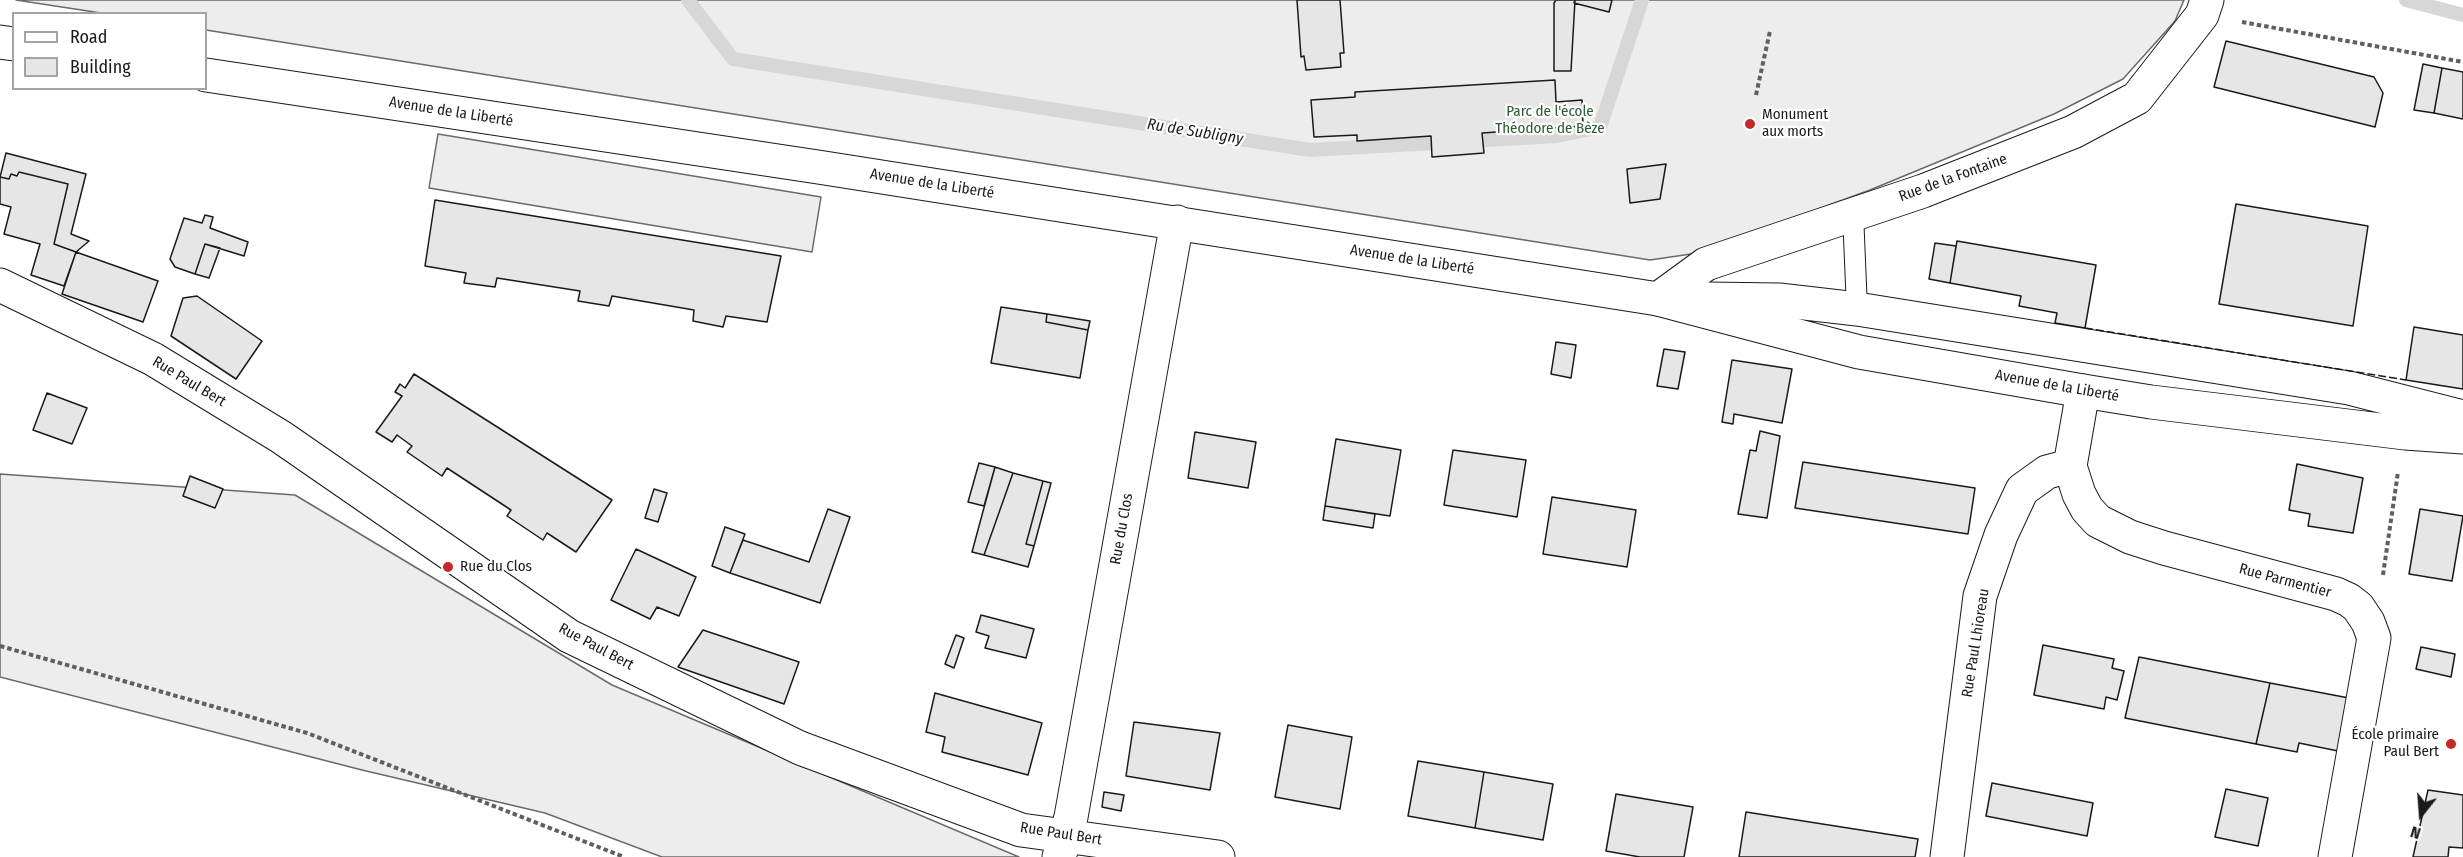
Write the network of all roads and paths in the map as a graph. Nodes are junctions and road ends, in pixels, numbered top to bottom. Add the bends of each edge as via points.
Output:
1 (2204, 7) edge
2 (1770, 31) dead end
3 (2463, 62) edge
4 (207, 75) edge
5 (1756, 95) dead end
6 (1853, 213) junction
7 (1177, 222) junction
8 (0, 285) edge
9 (1658, 299) junction
10 (1857, 309) junction
11 (2083, 392) junction
12 (2463, 417) edge
13 (2463, 437) edge
14 (2070, 466) junction
15 (2393, 500) dead end
16 (2373, 638) junction
17 (0, 646) edge
18 (1062, 847) edge
19 (624, 857) edge
20 (1218, 857) edge
21 (1947, 857) edge
22 (2335, 857) edge

1 - 3 path
1 - 6 street, Rue de la Fontaine via 2137,98 2073,132 1923,191
2 - 5 path
4 - 7 street, Avenue de la Liberté
6 - 9 street, Rue de la Fontaine via 1706,264
6 - 10 lane
7 - 9 street, Avenue de la Liberté
7 - 18 street, Rue du Clos
8 - 18 street, Rue Paul Bert via 153,359 281,437 569,636 800,748
9 - 10 street, Avenue de la Liberté via 1779,300
9 - 11 street, Avenue de la Liberté via 1859,352
10 - 12 street, Avenue de la Liberté via 2349,388
11 - 13 street, Avenue de la Liberté via 2393,432
11 - 14 street, Rue Parmentier
14 - 16 street, Rue Parmentier via 2079,494 2098,521 2164,548 2336,594 2358,607
14 - 21 street, Rue Paul Lhioreau via 2047,472 2022,490 1980,596
15 - 16 path
16 - 22 street
17 - 19 path via 307,733
18 - 20 street, Rue Paul Bert

